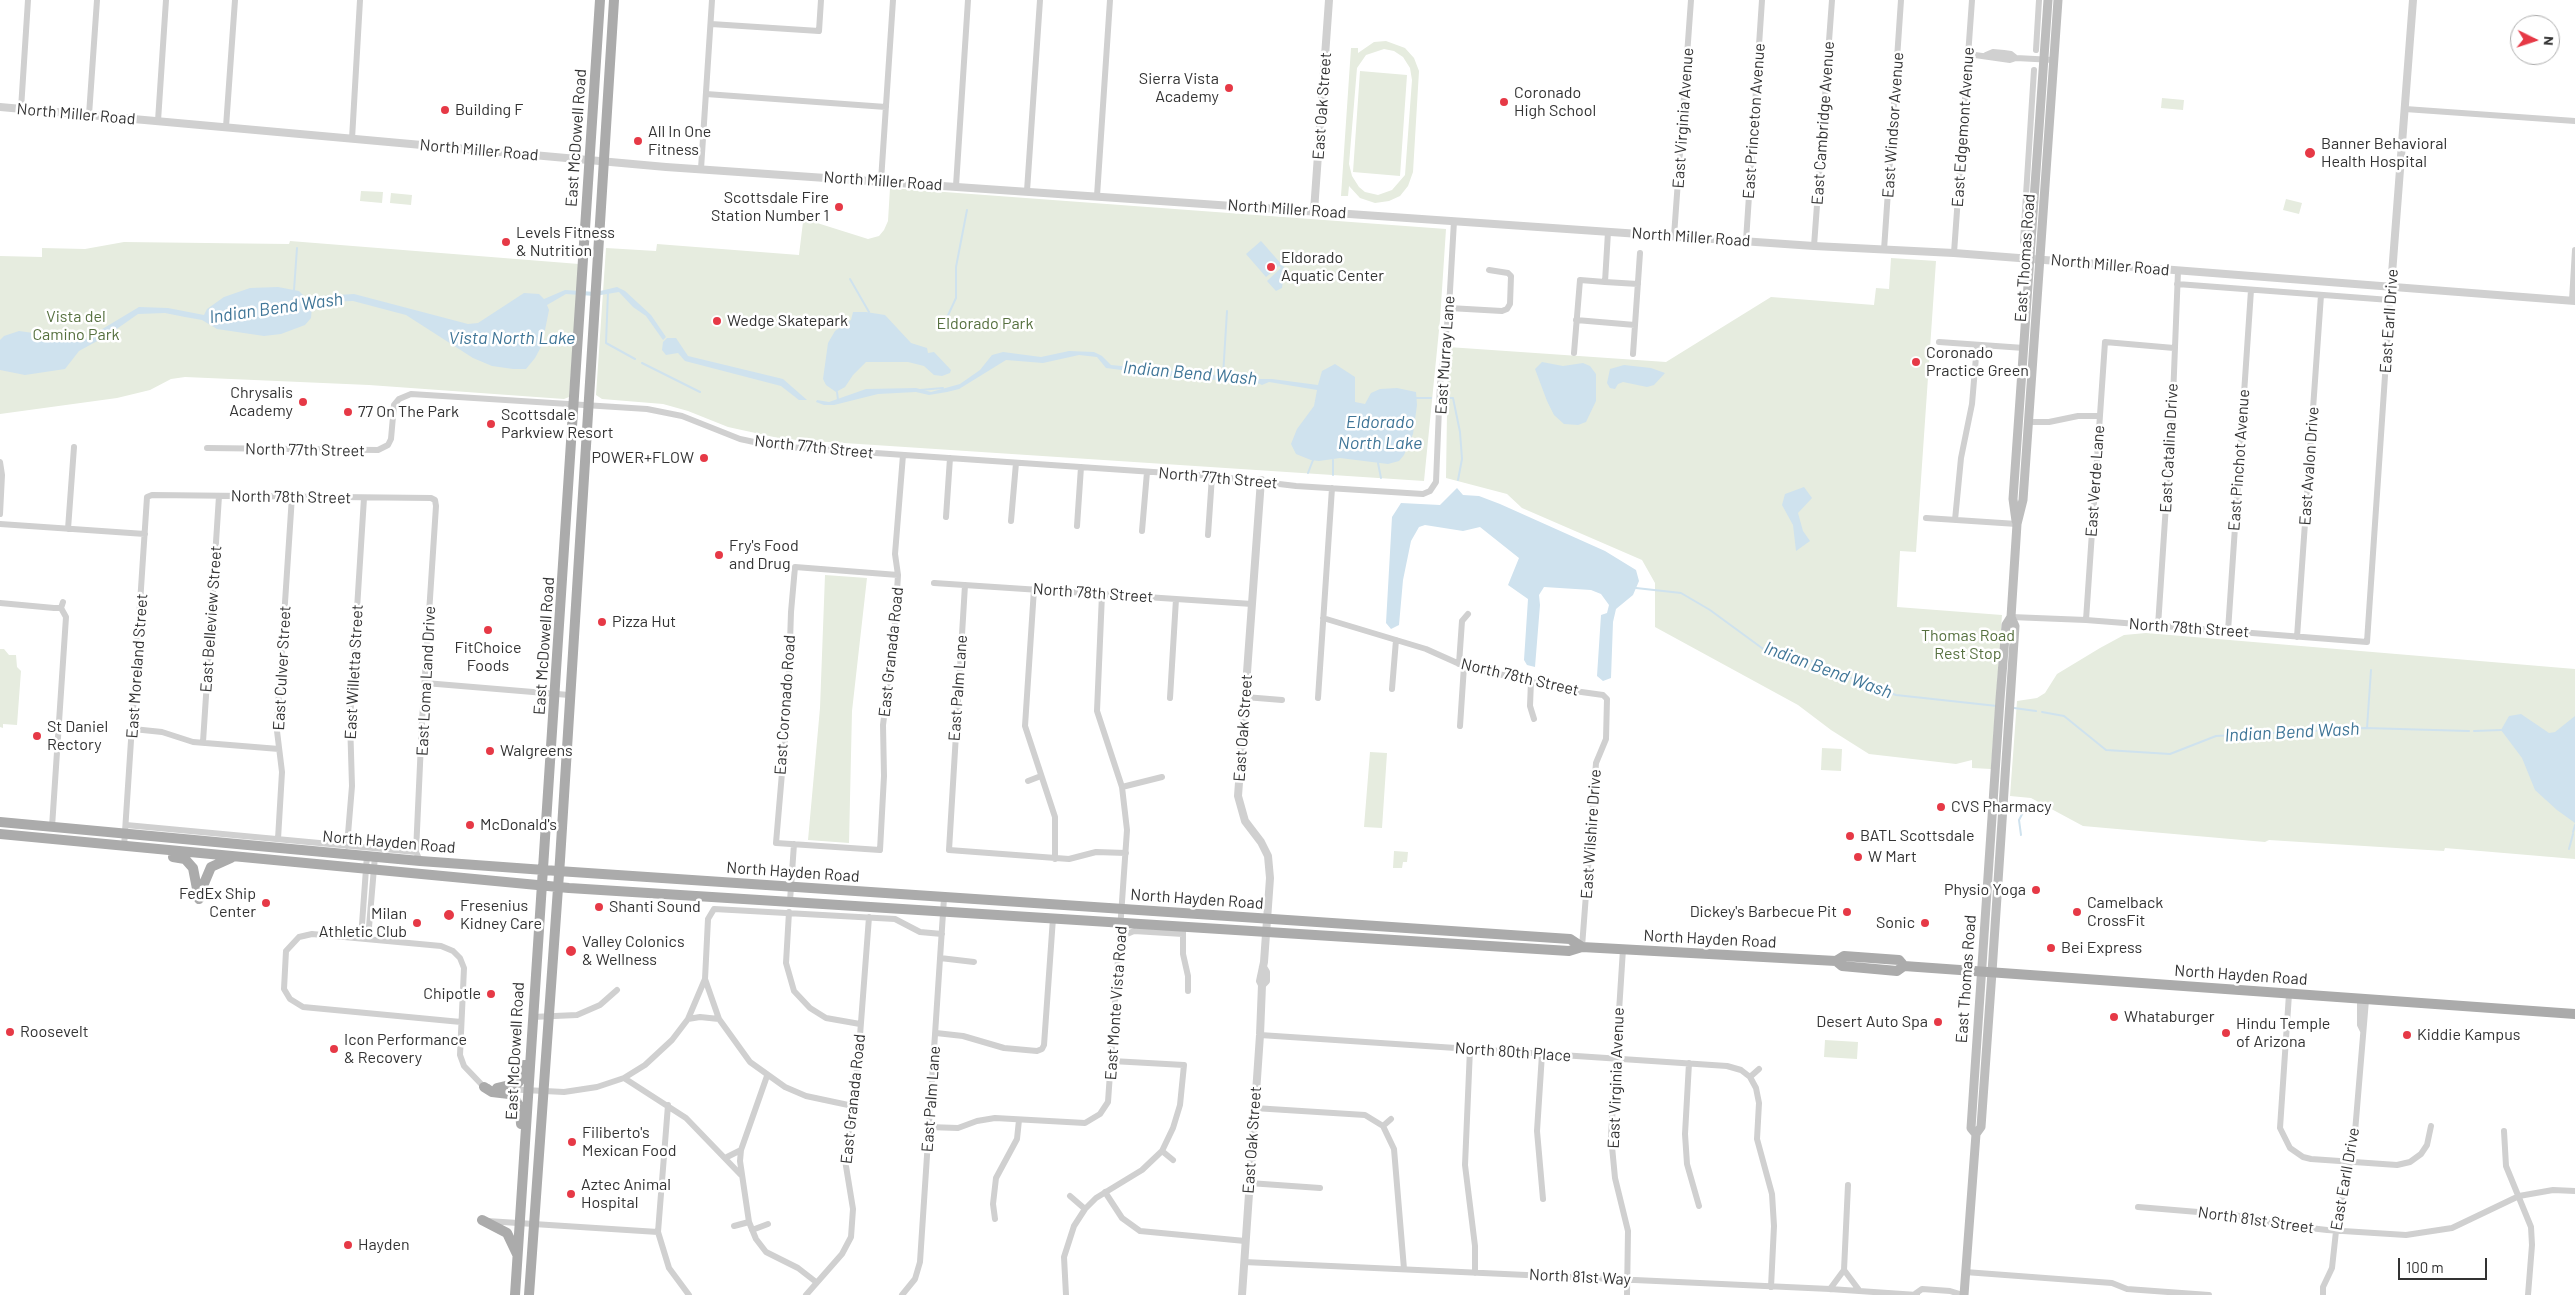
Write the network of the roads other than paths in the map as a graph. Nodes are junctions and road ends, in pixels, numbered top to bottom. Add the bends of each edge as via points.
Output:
1 (28, 0) edge
2 (97, 0) edge
3 (166, 0) edge
4 (235, 0) edge
5 (360, 0) edge
6 (600, 0) edge
7 (614, 0) edge
8 (712, 0) edge
9 (822, 0) edge
10 (893, 0) edge
11 (968, 0) edge
12 (1040, 0) edge
13 (1110, 0) edge
14 (1330, 0) edge
15 (1691, 0) edge
16 (1762, 0) edge
17 (1832, 0) edge
18 (1901, 0) edge
19 (1972, 0) edge
20 (2039, 0) edge
21 (2048, 0) edge
22 (2058, 0) edge
23 (2413, 0) edge
24 (711, 24) junction
25 (2041, 34) junction
26 (2055, 35) junction
27 (2036, 50) dead end
28 (1968, 54) junction
29 (2044, 60) junction
30 (2054, 60) junction
31 (2034, 70) dead end
32 (2038, 83) junction
33 (2052, 84) junction
34 (706, 94) junction
35 (0, 107) edge
36 (886, 107) junction
37 (21, 109) junction
38 (2405, 109) junction
39 (90, 115) junction
40 (158, 121) junction
41 (2575, 121) edge
42 (226, 127) junction
43 (352, 139) junction
44 (590, 160) junction
45 (604, 162) junction
46 (701, 169) junction
47 (881, 181) junction
48 (956, 186) junction
49 (1027, 191) junction
50 (1097, 196) junction
51 (2030, 202) junction
52 (1314, 211) junction
53 (1454, 221) junction
54 (1608, 232) junction
55 (1674, 236) junction
56 (1746, 241) junction
57 (2023, 242) dead end
58 (1814, 246) junction
59 (1884, 250) junction
60 (2575, 250) edge
61 (1640, 253) dead end
62 (1954, 254) junction
63 (2035, 259) junction
64 (1489, 270) dead end
65 (2178, 271) junction
66 (1605, 282) junction
67 (1638, 284) junction
68 (2177, 284) junction
69 (2391, 287) junction
70 (2251, 290) junction
71 (2321, 295) junction
72 (2390, 300) junction
73 (2573, 301) edge
74 (1449, 308) junction
75 (1576, 320) junction
76 (1635, 325) junction
77 (1939, 342) dead end
78 (1977, 345) junction
79 (2024, 348) junction
80 (2174, 348) junction
81 (1574, 354) dead end
82 (1633, 354) dead end
83 (575, 404) junction
84 (587, 405) junction
85 (2100, 416) junction
86 (2029, 422) junction
87 (74, 447) dead end
88 (207, 448) dead end
89 (903, 455) junction
90 (950, 458) junction
91 (0, 462) edge
92 (1016, 463) junction
93 (1081, 467) junction
94 (1146, 472) junction
95 (1212, 476) junction
96 (1261, 480) junction
97 (1332, 488) junction
98 (1433, 489) joint
99 (219, 496) junction
100 (292, 496) junction
101 (147, 497) joint
102 (364, 498) junction
103 (435, 500) joint
104 (0, 514) edge
105 (946, 517) dead end
106 (1926, 518) dead end
107 (1955, 520) junction
108 (1011, 521) dead end
109 (0, 524) edge
110 (2017, 524) junction
111 (1077, 526) dead end
112 (68, 529) junction
113 (1142, 530) dead end
114 (145, 534) junction
115 (1208, 535) dead end
116 (898, 575) junction
117 (934, 583) dead end
118 (965, 585) junction
119 (1034, 589) junction
120 (1102, 594) junction
121 (1176, 599) junction
122 (0, 603) edge
123 (1252, 604) junction
124 (1468, 614) dead end
125 (2011, 617) junction
126 (1323, 618) junction
127 (2086, 620) junction
128 (2158, 626) junction
129 (2228, 631) junction
130 (2297, 637) junction
131 (1396, 640) junction
132 (2367, 642) joint
133 (1462, 665) junction
134 (1531, 681) junction
135 (425, 683) junction
136 (1392, 689) dead end
137 (555, 694) junction
138 (569, 695) junction
139 (1603, 695) joint
140 (1245, 697) junction
141 (1170, 698) dead end
142 (1318, 698) dead end
143 (1282, 700) dead end
144 (1534, 719) dead end
145 (1460, 726) dead end
146 (133, 729) junction
147 (204, 742) junction
148 (279, 749) junction
149 (1041, 776) junction
150 (1162, 777) dead end
151 (1028, 781) dead end
152 (1122, 787) junction
153 (1993, 806) junction
154 (0, 822) edge
155 (52, 827) junction
156 (126, 830) junction
157 (0, 834) edge
158 (278, 839) junction
159 (203, 841) junction
160 (794, 844) junction
161 (348, 846) junction
162 (124, 847) junction
163 (156, 850) junction
164 (202, 854) junction
165 (1126, 854) junction
166 (371, 856) junction
167 (418, 856) junction
168 (236, 857) junction
169 (1055, 859) junction
170 (1989, 865) junction
171 (1999, 866) junction
172 (370, 869) junction
173 (542, 870) junction
174 (558, 871) junction
175 (541, 886) junction
176 (557, 887) junction
177 (791, 888) junction
178 (1998, 889) junction
179 (944, 898) junction
180 (790, 901) junction
181 (1122, 909) junction
182 (943, 911) junction
183 (789, 912) junction
184 (868, 917) junction
185 (1053, 918) junction
186 (1267, 919) junction
187 (1122, 921) junction
188 (1414, 929) junction
189 (1183, 930) junction
190 (1266, 932) junction
191 (942, 934) junction
192 (1120, 937) junction
193 (364, 938) junction
194 (1414, 942) junction
195 (1582, 946) junction
196 (1623, 949) junction
197 (1873, 957) junction
198 (940, 958) junction
199 (1836, 961) junction
200 (974, 962) dead end
201 (1846, 966) junction
202 (1904, 966) junction
203 (1987, 971) junction
204 (705, 980) junction
205 (617, 990) dead end
206 (1188, 991) dead end
207 (2290, 994) junction
208 (2363, 1000) junction
209 (2575, 1014) edge
210 (532, 1016) junction
211 (548, 1017) junction
212 (688, 1019) junction
213 (719, 1019) junction
214 (461, 1022) junction
215 (860, 1024) junction
216 (936, 1033) junction
217 (1260, 1035) junction
218 (531, 1038) junction
219 (1470, 1049) junction
220 (1542, 1054) junction
221 (1614, 1059) junction
222 (1112, 1061) junction
223 (1688, 1063) junction
224 (1759, 1069) dead end
225 (767, 1076) junction
226 (1750, 1077) junction
227 (624, 1078) junction
228 (484, 1087) junction
229 (497, 1088) junction
230 (528, 1090) junction
231 (543, 1091) junction
232 (668, 1105) junction
233 (853, 1106) junction
234 (1254, 1108) junction
235 (1391, 1119) dead end
236 (1019, 1120) junction
237 (1383, 1126) junction
238 (2431, 1126) dead end
239 (928, 1127) junction
240 (2504, 1131) dead end
241 (741, 1150) junction
242 (1162, 1151) junction
243 (725, 1158) junction
244 (1173, 1160) dead end
245 (2351, 1162) junction
246 (523, 1172) junction
247 (741, 1175) junction
248 (1249, 1183) junction
249 (1848, 1185) dead end
250 (1320, 1188) dead end
251 (2575, 1191) edge
252 (1106, 1192) junction
253 (1070, 1196) dead end
254 (2519, 1196) junction
255 (1543, 1199) dead end
256 (1698, 1206) dead end
257 (2138, 1207) dead end
258 (1085, 1209) junction
259 (995, 1219) dead end
260 (482, 1220) joint
261 (750, 1222) junction
262 (520, 1223) junction
263 (534, 1224) junction
264 (768, 1224) dead end
265 (734, 1226) dead end
266 (752, 1230) junction
267 (2336, 1230) junction
268 (658, 1232) junction
269 (1245, 1241) junction
270 (518, 1257) junction
271 (1244, 1262) junction
272 (1404, 1269) junction
273 (1844, 1270) junction
274 (1966, 1272) junction
275 (1475, 1273) junction
276 (1628, 1280) junction
277 (816, 1282) junction
278 (1771, 1287) junction
279 (1830, 1289) junction
280 (1859, 1290) junction
281 (1916, 1294) edge
282 (515, 1295) edge
283 (529, 1295) edge
284 (689, 1295) edge
285 (806, 1295) edge
286 (902, 1295) edge
287 (1066, 1295) edge
288 (1242, 1295) edge
289 (1628, 1295) edge
290 (1963, 1295) edge
291 (2209, 1295) edge
292 (2323, 1295) edge
293 (2528, 1295) edge

1 - 37 street
2 - 39 street
3 - 40 street
4 - 42 street
5 - 43 street
6 - 44 main road, East McDowell Road
7 - 45 main road, East McDowell Road
8 - 24 street
9 - 24 street via 819,30
10 - 36 street
11 - 48 street
12 - 49 street
13 - 50 street
14 - 52 street, East Oak Street
15 - 55 street, East Virginia Avenue
16 - 56 street, East Princeton Avenue
17 - 58 street, East Cambridge Avenue
18 - 59 street, East Windsor Avenue
19 - 28 street, East Edgemont Avenue
20 - 25 street, East Thomas Road
21 - 25 main road, East Thomas Road
22 - 26 main road, East Thomas Road
23 - 38 street, East Earll Drive
24 - 34 street
25 - 26 street
25 - 27 street, East Thomas Road
25 - 29 main road, East Thomas Road
26 - 30 main road, East Thomas Road
28 - 29 street via 2010,60
28 - 62 street, East Edgemont Avenue
29 - 30 street
29 - 32 main road, East Thomas Road
30 - 33 main road, East Thomas Road
31 - 32 street, East Thomas Road
32 - 33 street
32 - 51 main road, East Thomas Road
33 - 63 main road, East Thomas Road
34 - 36 street
34 - 46 street
35 - 37 street, North Miller Road
36 - 47 street
37 - 39 street, North Miller Road
38 - 41 street
38 - 69 street, East Earll Drive
39 - 40 street, North Miller Road
40 - 42 street, North Miller Road
42 - 43 street, North Miller Road
43 - 44 street, North Miller Road
44 - 45 street, North Miller Road
44 - 83 main road, East McDowell Road
45 - 46 street, North Miller Road
45 - 84 main road, East McDowell Road
46 - 47 street, North Miller Road
47 - 48 street, North Miller Road
48 - 49 street, North Miller Road
49 - 50 street, North Miller Road
50 - 52 street, North Miller Road
51 - 57 street, East Thomas Road
51 - 63 main road, East Thomas Road
52 - 53 street, North Miller Road
53 - 54 street, North Miller Road
53 - 74 street, East Murray Lane
54 - 55 street, North Miller Road
54 - 66 street
55 - 56 street, North Miller Road
56 - 58 street, North Miller Road
58 - 59 street, North Miller Road
59 - 62 street, North Miller Road
60 - 73 street
61 - 67 street
62 - 63 street, North Miller Road
63 - 65 street, North Miller Road
63 - 79 main road, East Thomas Road
63 - 86 main road, East Thomas Road
64 - 74 street via 1508,272 1511,276 1507,309
65 - 68 street, East Catalina Drive
65 - 69 street, North Miller Road
66 - 67 street
66 - 75 street via 1580,280
67 - 76 street
68 - 70 street, North Miller Road
68 - 80 street, East Catalina Drive
69 - 72 street, East Earll Drive
69 - 73 street, North Miller Road
70 - 71 street, North Miller Road
70 - 129 street, East Pinchot Avenue
71 - 72 street, North Miller Road
71 - 130 street, East Avalon Drive
72 - 132 street, East Earll Drive
74 - 98 street, East Murray Lane via 1440,384 1438,469
75 - 76 street
75 - 81 street
76 - 82 street
77 - 78 street
78 - 79 street
78 - 107 street
79 - 110 main road, East Thomas Road via 2013,499
80 - 85 street, East Verde Lane via 2105,342
80 - 128 street, East Catalina Drive
83 - 84 street, North 77th Street
83 - 88 street, North 77th Street via 411,394 399,399 394,406 391,439 388,445 378,450
83 - 137 main road, East McDowell Road
84 - 89 street, North 77th Street via 682,416 732,436 766,445
84 - 138 main road, East McDowell Road
85 - 86 street
85 - 127 street, East Verde Lane
86 - 110 main road, East Thomas Road via 2023,500
87 - 112 street
89 - 90 street, North 77th Street
89 - 116 street, East Granada Road via 895,554
90 - 92 street, North 77th Street
90 - 105 street
91 - 104 street
92 - 93 street, North 77th Street
92 - 108 street
93 - 94 street, North 77th Street
93 - 111 street
94 - 95 street, North 77th Street
94 - 113 street
95 - 96 street, North 77th Street
95 - 115 street
96 - 97 street, North 77th Street
96 - 123 street, East Oak Street
97 - 98 street, North 77th Street via 1418,495
97 - 126 street
99 - 100 street, North 78th Street
99 - 101 street, North 78th Street via 152,494
99 - 147 street, East Belleview Street
100 - 102 street, North 78th Street
100 - 148 street, East Culver Street via 278,710
101 - 114 street, East Moreland Street
102 - 103 street, North 78th Street
102 - 161 street, East Willetta Street via 350,720 352,774
103 - 135 street, East Loma Land Drive
106 - 107 street
107 - 110 street
109 - 112 street
110 - 125 main road, East Thomas Road
112 - 114 street
114 - 146 street, East Moreland Street
116 - 160 street, East Granada Road via 883,724 880,850
116 - 160 street, East Coronado Road via 795,567 776,842
117 - 118 street, North 78th Street
118 - 119 street, North 78th Street
118 - 169 street, East Palm Lane via 949,850
119 - 120 street, North 78th Street
119 - 149 street via 1025,726
120 - 121 street, North 78th Street
120 - 152 street, East Monte Vista Road via 1097,711
121 - 123 street, North 78th Street
121 - 141 street
122 - 155 street via 62,605 66,616
123 - 140 street, East Oak Street
124 - 133 street via 1462,621
125 - 127 street, North 78th Street
125 - 153 main road, East Thomas Road via 2006,625
125 - 171 main road, East Thomas Road via 2015,626
126 - 131 street, North 78th Street
126 - 142 street
127 - 128 street, North 78th Street
128 - 129 street, North 78th Street
129 - 130 street, North 78th Street
130 - 132 street, North 78th Street
131 - 133 street, North 78th Street
131 - 136 street
133 - 134 street, North 78th Street
133 - 145 street
134 - 139 street, North 78th Street
134 - 144 street via 1530,706
135 - 137 street
135 - 167 street, East Loma Land Drive
137 - 138 street
137 - 173 main road, East McDowell Road
138 - 174 main road, East McDowell Road
139 - 195 street, East Wilshire Drive via 1608,702 1606,739 1596,763
140 - 143 street
140 - 186 street, East Oak Street via 1239,803 1245,821 1268,856
146 - 147 street via 154,730 183,740
146 - 156 street, East Moreland Street
147 - 148 street
148 - 158 street, East Culver Street via 282,772
149 - 151 street
149 - 169 street via 1055,817
150 - 152 street
152 - 165 street, East Monte Vista Road
153 - 170 main road, East Thomas Road
153 - 171 main road via 1997,813 1995,857
154 - 155 main road, North Hayden Road
155 - 156 main road, North Hayden Road
156 - 158 street, North Hayden Road
156 - 159 main road, North Hayden Road
156 - 162 street, East Moreland Street
157 - 162 main road, North Hayden Road
158 - 161 street, North Hayden Road
159 - 164 main road
159 - 166 main road, North Hayden Road
160 - 177 street
161 - 167 street, North Hayden Road
162 - 163 main road, North Hayden Road
163 - 164 main road, North Hayden Road
163 - 168 main road via 188,861 195,872 199,899 211,867
164 - 168 main road, North Hayden Road
165 - 169 street via 1096,852 1075,859
165 - 181 street, East Monte Vista Road
166 - 167 main road, North Hayden Road
166 - 172 street
167 - 173 main road, North Hayden Road
168 - 172 main road, North Hayden Road
170 - 178 main road
170 - 203 main road, East Thomas Road
171 - 178 main road, East Thomas Road
172 - 175 main road, North Hayden Road
172 - 193 street
173 - 174 main road, North Hayden Road
173 - 175 main road, East McDowell Road
174 - 176 main road, East McDowell Road
174 - 177 main road, North Hayden Road
175 - 176 main road, North Hayden Road
175 - 210 main road, East McDowell Road
176 - 180 main road, North Hayden Road
176 - 211 main road, East McDowell Road
177 - 179 main road, North Hayden Road
177 - 180 street
178 - 203 main road, East Thomas Road
179 - 181 main road, North Hayden Road
179 - 182 street, East Palm Lane
180 - 182 main road, North Hayden Road
181 - 186 main road, North Hayden Road
181 - 187 street, East Monte Vista Road
182 - 185 main road, North Hayden Road
182 - 191 street, East Palm Lane
183 - 184 street
183 - 204 street via 721,908 710,912
183 - 215 street via 786,963 794,991 810,1008 826,1018
184 - 191 street via 895,919 920,932
184 - 215 street, East Granada Road
185 - 187 main road, North Hayden Road
185 - 216 street via 1042,1049 1004,1048 963,1036
186 - 188 main road, North Hayden Road
186 - 190 street, East Oak Street
187 - 189 main road, North Hayden Road
187 - 192 street, East Monte Vista Road
188 - 194 main road
188 - 195 main road, North Hayden Road via 1570,939
189 - 190 main road, North Hayden Road
189 - 192 street, North Hayden Road via 1134,931
189 - 206 street
190 - 194 main road, North Hayden Road
190 - 217 street, East Oak Street via 1263,967 1266,981 1262,985
191 - 198 street, East Palm Lane
192 - 222 street, East Monte Vista Road
193 - 214 street via 445,947 460,958 464,968
193 - 214 street via 320,935 299,938 289,946 285,955 284,989 290,999 303,1007
194 - 195 main road, North Hayden Road via 1569,951
195 - 196 main road, North Hayden Road
196 - 199 main road, North Hayden Road
196 - 221 street, East Virginia Avenue
197 - 199 main road, North Hayden Road via 1844,956
197 - 201 main road via 1870,963
197 - 202 main road, North Hayden Road via 1899,960
198 - 200 street
198 - 216 street, East Palm Lane
199 - 201 main road, North Hayden Road
201 - 202 main road, North Hayden Road via 1897,971
202 - 203 main road, North Hayden Road
203 - 207 main road, North Hayden Road
203 - 274 main road, East Thomas Road via 1971,1128 1976,1134
204 - 212 street
204 - 213 street
205 - 211 street via 600,1005 577,1015
207 - 208 main road, North Hayden Road
207 - 245 street via 2280,1128 2290,1148 2303,1157
208 - 209 main road, North Hayden Road
208 - 245 street, East Earll Drive via 2366,1026
210 - 211 street
210 - 218 main road, East McDowell Road
211 - 231 main road, East McDowell Road
212 - 213 street
212 - 227 street via 672,1040 645,1065
213 - 225 street via 750,1062
214 - 228 street via 460,1055 464,1066
215 - 233 street, East Granada Road
216 - 239 street, East Palm Lane
217 - 219 street, North 80th Place
217 - 234 street, East Oak Street
218 - 229 main road via 525,1048 521,1080 514,1086
218 - 230 main road, East McDowell Road
219 - 220 street, North 80th Place
219 - 275 street via 1465,1165
220 - 221 street, North 80th Place
220 - 255 street via 1538,1131
221 - 223 street, North 80th Place
221 - 276 street, East Virginia Avenue via 1611,1136 1615,1178 1628,1232
222 - 236 street, East Monte Vista Road via 1108,1102 1100,1114 1086,1123
222 - 242 street via 1184,1066 1180,1105 1174,1128
223 - 226 street, North 80th Place via 1735,1068
223 - 256 street via 1684,1134 1687,1164
224 - 226 street
225 - 233 street via 806,1096
225 - 241 street
226 - 278 street via 1758,1096 1757,1139 1774,1210
227 - 231 street via 579,1090
227 - 232 street
228 - 229 street
228 - 246 main road via 492,1092 509,1094 518,1101
229 - 230 street
230 - 231 street
230 - 246 main road, East McDowell Road
231 - 263 main road, East McDowell Road
232 - 243 street via 686,1118
232 - 268 street
233 - 277 street, East Granada Road via 844,1160 853,1209 850,1237 842,1254
234 - 237 street via 1365,1116
234 - 248 street, East Oak Street
235 - 237 street
236 - 239 street via 988,1118 958,1128
236 - 259 street via 1017,1139 996,1178
237 - 272 street via 1394,1149
238 - 245 street via 2427,1144 2410,1162 2397,1165
239 - 286 street, East Palm Lane via 920,1262 915,1279
240 - 254 street via 2506,1166
241 - 243 street
241 - 247 street
242 - 244 street
242 - 252 street via 1142,1170
243 - 247 street
245 - 267 street, East Earll Drive
246 - 262 main road, East McDowell Road
247 - 261 street
248 - 250 street
248 - 269 street, East Oak Street
249 - 273 street
251 - 254 street, North 81st Street via 2552,1190
252 - 258 street
252 - 269 street via 1122,1218 1140,1231
253 - 258 street
254 - 267 street, North 81st Street via 2452,1228 2406,1235
254 - 293 street via 2529,1218 2532,1237
257 - 267 street, North 81st Street via 2244,1216 2284,1225
258 - 287 street via 1066,1247 1063,1268
260 - 262 street
260 - 270 main road via 507,1233
261 - 265 street
261 - 266 street
262 - 263 street
262 - 270 main road, East McDowell Road
263 - 268 street
263 - 283 main road, East McDowell Road
264 - 266 street
266 - 277 street via 766,1252 798,1268
267 - 292 street, East Earll Drive via 2332,1268 2323,1287
268 - 284 street via 669,1268
269 - 271 street, East Oak Street
270 - 282 main road, East McDowell Road
271 - 272 street, North 81st Way
271 - 288 street, East Oak Street
272 - 275 street, North 81st Way
273 - 279 street
273 - 280 street
274 - 290 main road, East Thomas Road
274 - 291 street via 2112,1283 2128,1289
275 - 276 street, North 81st Way
276 - 278 street, North 81st Way
276 - 289 street, East Virginia Avenue
277 - 285 street, East Granada Road
278 - 279 street, North 81st Way
279 - 280 street, North 81st Way
280 - 281 street, North 81st Way
281 - 290 street, North 81st Way via 1922,1289

